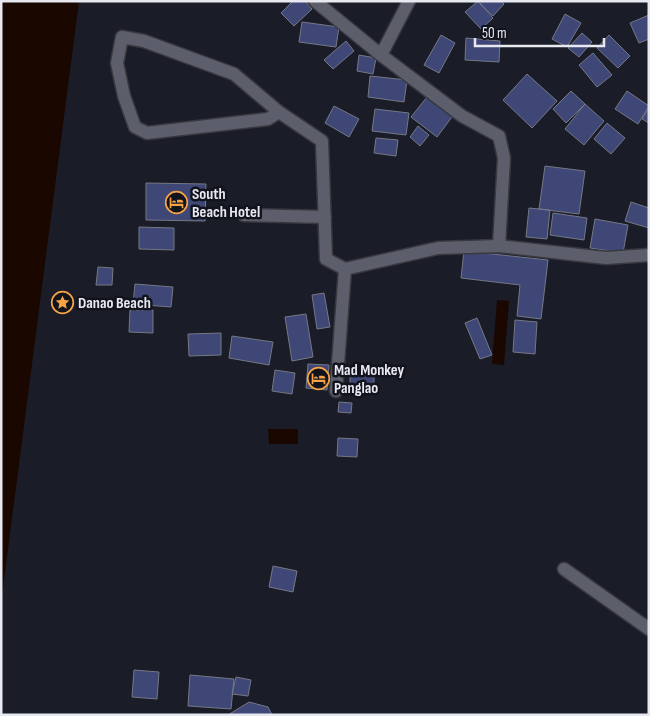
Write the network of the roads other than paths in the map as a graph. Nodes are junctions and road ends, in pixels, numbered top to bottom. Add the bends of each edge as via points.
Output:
1 (315, 1) edge
2 (410, 1) edge
3 (381, 56) junction
4 (279, 112) junction
5 (244, 215) dead end
6 (325, 217) junction
7 (499, 246) junction
8 (649, 255) edge
9 (345, 269) junction
10 (336, 391) dead end
11 (564, 569) dead end
12 (649, 629) edge

1 - 3 street
2 - 3 street
3 - 7 street via 462,116 498,136 504,158
4 - 4 street via 234,74 144,40 122,37 117,63 124,96 135,126 147,133 268,119
4 - 6 street via 322,141
5 - 6 street
6 - 9 street via 326,259
7 - 8 street via 606,258
7 - 9 street via 438,248
9 - 10 street
11 - 12 street

